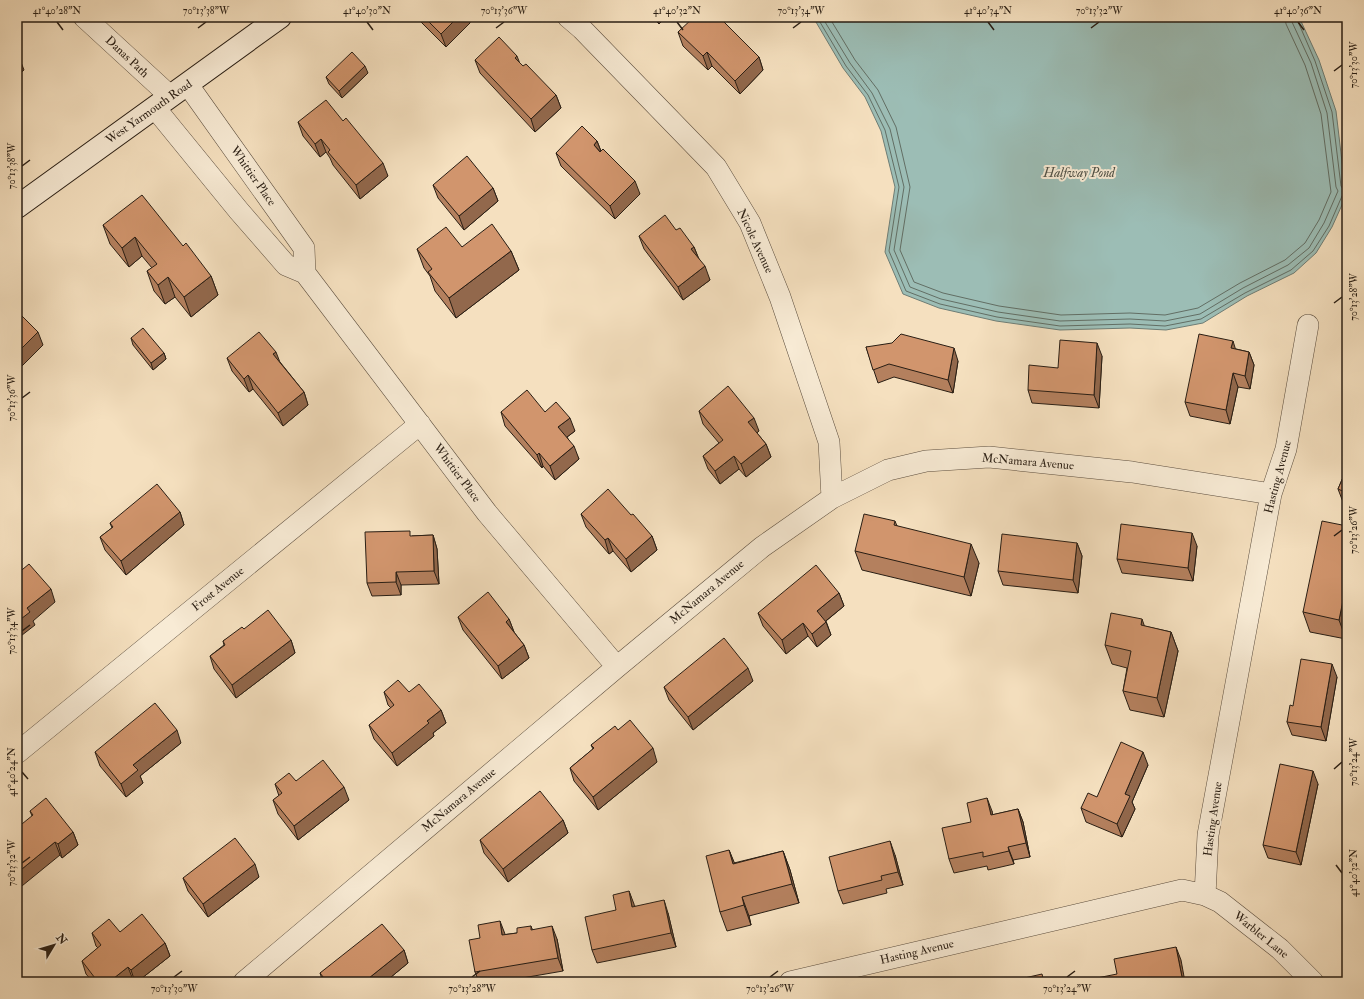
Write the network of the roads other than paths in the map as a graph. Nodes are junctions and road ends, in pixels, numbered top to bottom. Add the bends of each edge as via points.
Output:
1 (84, 17) edge
2 (280, 17) edge
3 (568, 17) edge
4 (188, 84) junction
5 (162, 102) junction
6 (17, 207) edge
7 (305, 273) junction
8 (1308, 326) dead end
9 (420, 424) junction
10 (1271, 494) junction
11 (832, 498) junction
12 (617, 667) junction
13 (17, 753) edge
14 (1205, 895) junction
15 (244, 982) edge
16 (790, 982) edge
17 (1313, 982) edge

1 - 5 street, Danas Path
2 - 4 main road, West Yarmouth Road
3 - 11 street, Nicole Avenue via 716,168 750,223 780,297 829,442
4 - 5 main road, West Yarmouth Road
4 - 7 street, Whittier Place via 304,248
5 - 6 main road, West Yarmouth Road
5 - 7 street, Whittier Place via 239,211 286,265
7 - 9 street, Whittier Place
8 - 10 street, Hasting Avenue via 1286,449
9 - 12 street, Whittier Place via 487,513
9 - 13 street, Frost Avenue
10 - 11 street, McNamara Avenue via 1132,472 989,457 926,461 888,470
10 - 14 street, Hasting Avenue via 1208,835
11 - 12 street, McNamara Avenue via 762,547
12 - 15 street, McNamara Avenue
14 - 16 street, Hasting Avenue via 1182,890
14 - 17 street, Warbler Lane via 1220,902 1280,949

